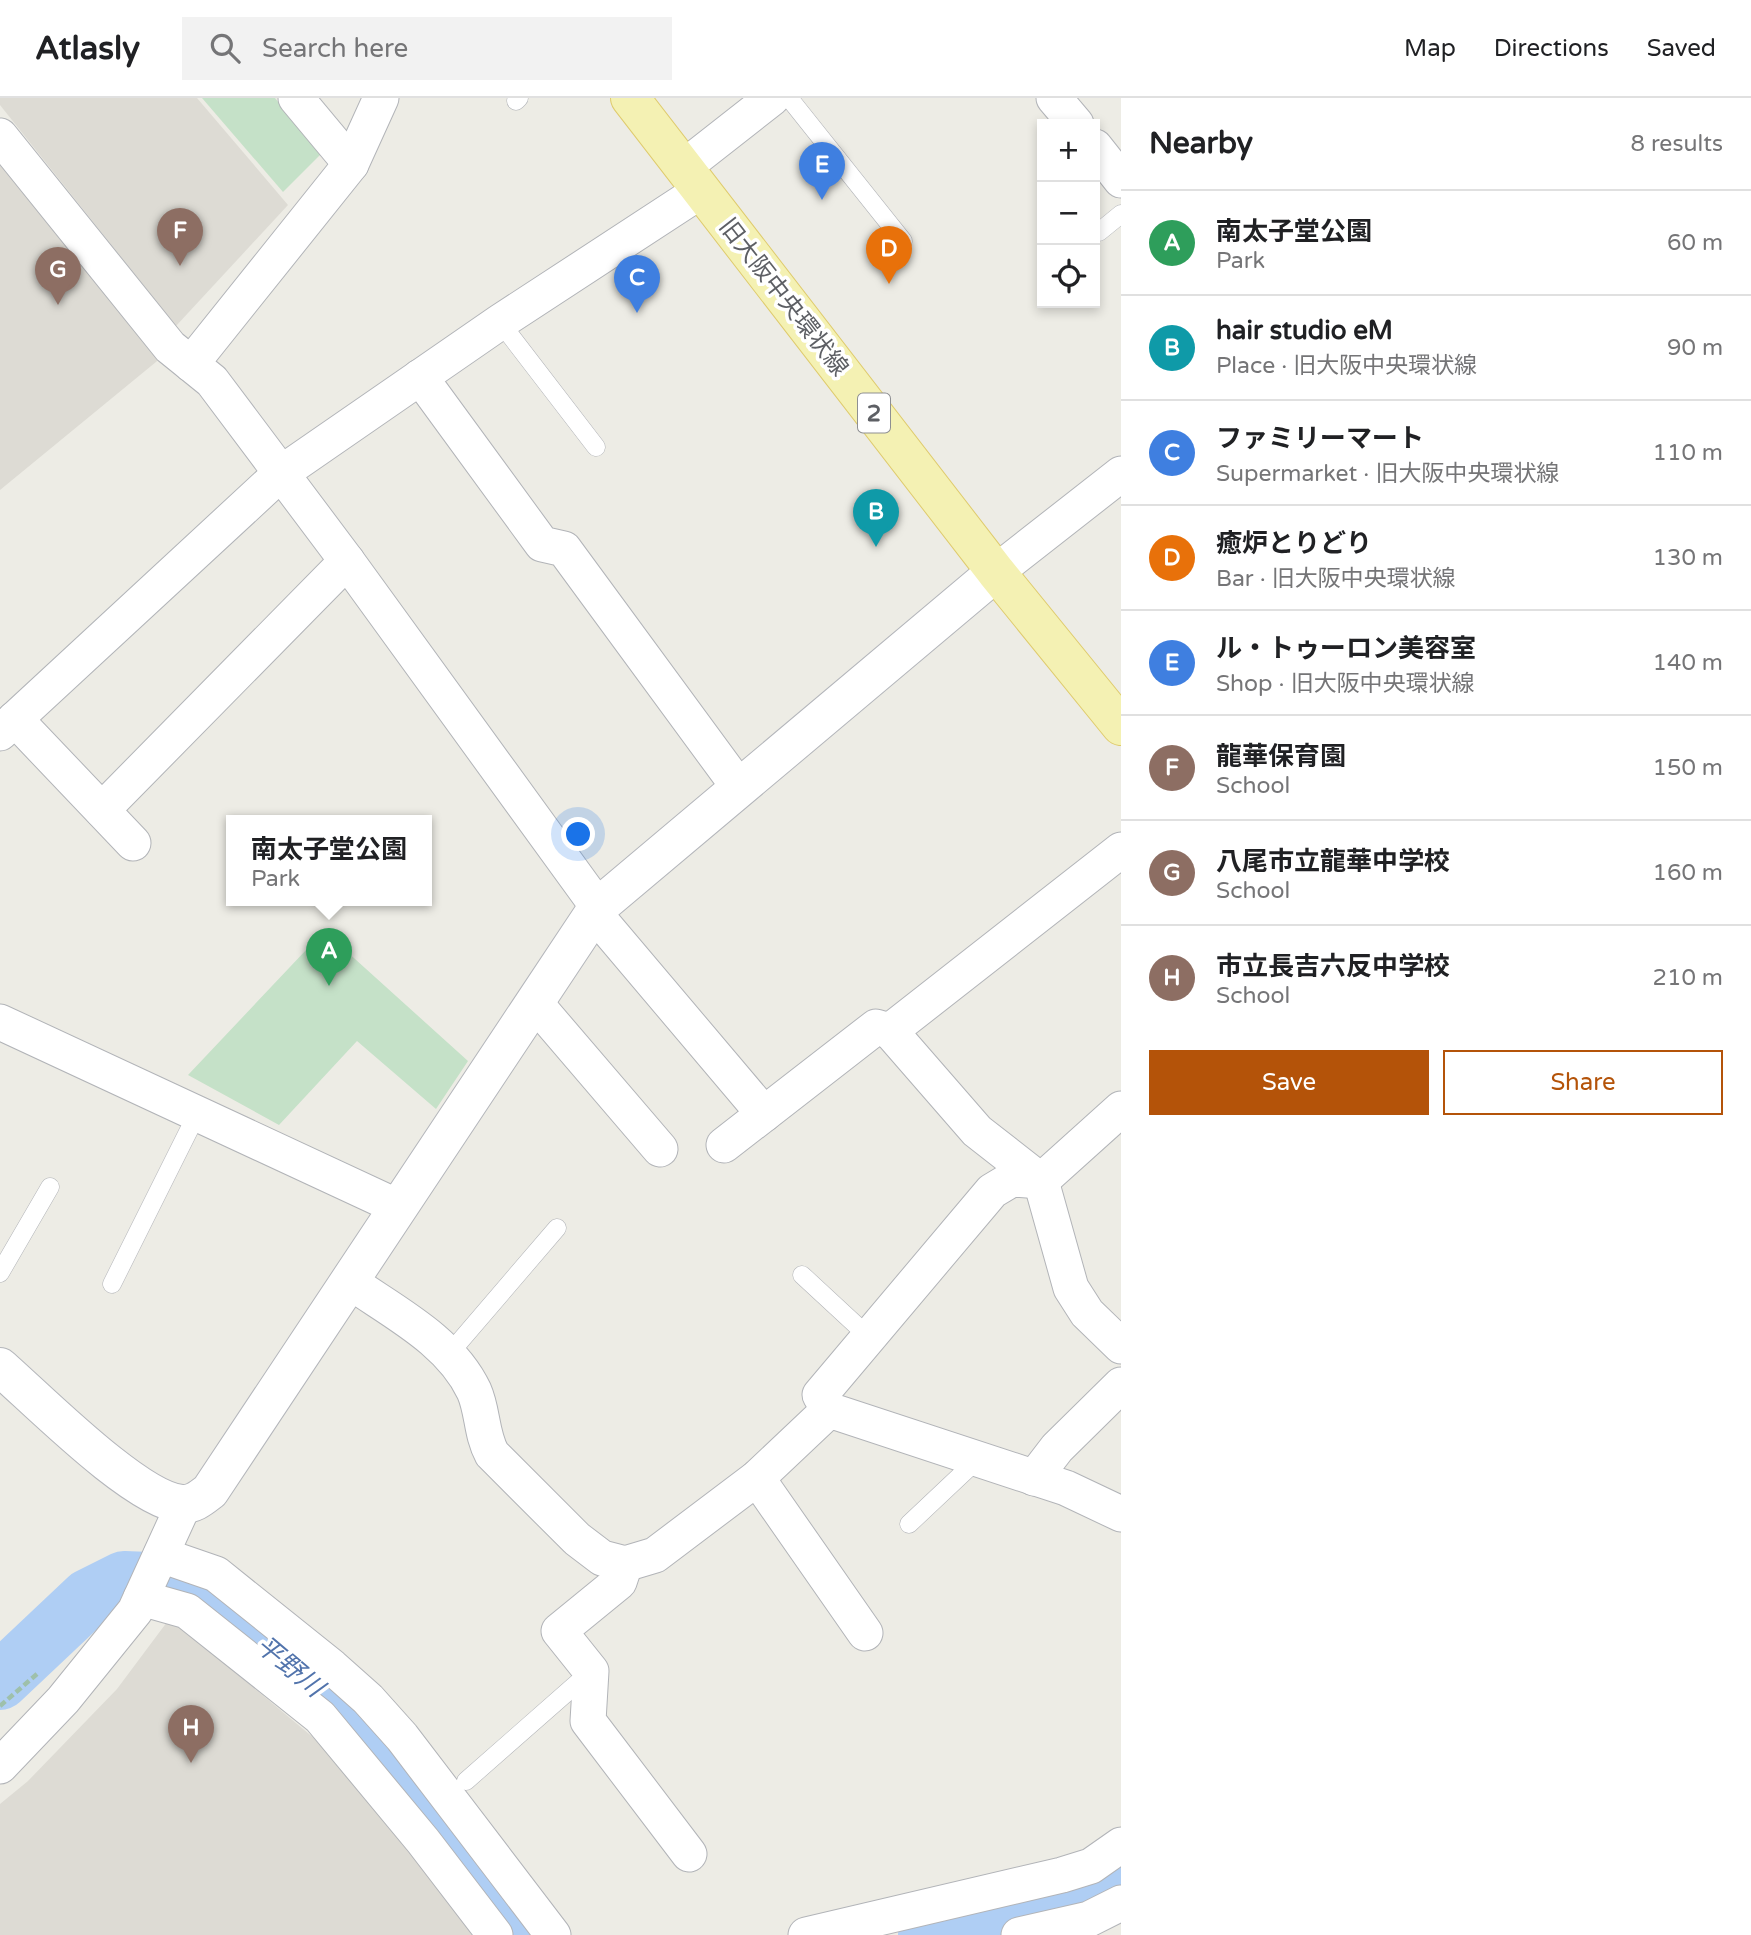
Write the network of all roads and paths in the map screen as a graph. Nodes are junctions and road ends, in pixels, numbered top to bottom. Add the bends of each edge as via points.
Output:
1 (296, 98) edge
2 (381, 98) edge
3 (630, 98) edge
4 (772, 98) edge
5 (789, 98) edge
6 (1055, 98) edge
7 (1072, 119) edge
8 (0, 136) edge
9 (1100, 153) edge
10 (351, 164) junction
11 (693, 179) junction
12 (1121, 180) edge
13 (1121, 214) edge
14 (1100, 231) edge
15 (904, 242) dead end
16 (500, 321) junction
17 (191, 364) junction
18 (420, 377) junction
19 (596, 447) dead end
20 (280, 474) junction
21 (1121, 474) edge
22 (347, 561) junction
23 (996, 572) junction
24 (8, 726) edge
25 (1121, 726) edge
26 (738, 786) junction
27 (102, 810) junction
28 (133, 843) dead end
29 (1121, 850) edge
30 (596, 910) junction
31 (535, 1003) junction
32 (0, 1022) edge
33 (890, 1031) junction
34 (1121, 1110) edge
35 (197, 1114) junction
36 (764, 1114) junction
37 (724, 1145) dead end
38 (660, 1149) dead end
39 (1041, 1181) junction
40 (50, 1187) dead end
41 (398, 1207) junction
42 (556, 1228) dead end
43 (0, 1273) edge
44 (802, 1275) dead end
45 (349, 1281) junction
46 (113, 1284) dead end
47 (869, 1337) junction
48 (1121, 1346) edge
49 (449, 1354) junction
50 (0, 1367) edge
51 (1121, 1385) edge
52 (829, 1410) junction
53 (978, 1459) junction
54 (757, 1478) junction
55 (1034, 1478) junction
56 (184, 1504) junction
57 (1121, 1514) edge
58 (909, 1524) dead end
59 (161, 1555) junction
60 (625, 1563) junction
61 (141, 1598) junction
62 (865, 1633) dead end
63 (591, 1671) junction
64 (0, 1766) edge
65 (466, 1781) dead end
66 (1121, 1845) edge
67 (689, 1854) dead end
68 (1120, 1906) edge
69 (495, 1935) edge
70 (553, 1935) edge
71 (806, 1935) edge
72 (1019, 1935) edge

1 - 10 street
2 - 10 street
3 - 11 main road, 旧大阪中央環状線 / 2
4 - 11 street
5 - 15 lane
6 - 7 street
8 - 17 street via 170,347
9 - 12 street
10 - 17 street
11 - 16 street
11 - 23 main road, 旧大阪中央環状線 / 2
13 - 14 lane
16 - 18 street
16 - 19 lane
17 - 20 street via 212,381
18 - 20 street
18 - 26 street via 542,544 564,549
20 - 22 street
20 - 24 street
21 - 23 street
22 - 27 street
22 - 30 street
23 - 25 main road, 旧大阪中央環状線 / 2
23 - 26 street
24 - 27 street
26 - 30 street
27 - 28 street
29 - 33 street
30 - 31 street
30 - 36 street
31 - 38 street
31 - 41 street
32 - 35 street
33 - 36 street via 876,1027
33 - 39 street via 976,1131
34 - 39 street
35 - 41 street
35 - 46 lane
36 - 37 street
39 - 47 street via 1012,1179 992,1191
39 - 48 street via 1071,1288 1087,1313
40 - 43 lane
41 - 45 street
42 - 49 lane
44 - 47 lane
45 - 49 street
45 - 56 street via 210,1491 198,1501
47 - 52 street via 820,1395
49 - 60 street via 475,1394 484,1439 492,1454 577,1539 602,1558
50 - 56 street via 124,1475 155,1494
51 - 55 street via 1057,1448
52 - 53 street
52 - 54 street
53 - 55 street
53 - 58 lane
54 - 60 street via 654,1555
54 - 62 street
55 - 57 street
56 - 59 street
59 - 61 street
59 - 70 street via 216,1574 368,1699
60 - 63 street via 619,1582 559,1631
61 - 64 street via 63,1700
61 - 69 street via 187,1611 320,1717
63 - 65 lane
63 - 67 street via 589,1721
66 - 71 street via 1091,1866 1062,1875
68 - 72 street via 1089,1919

